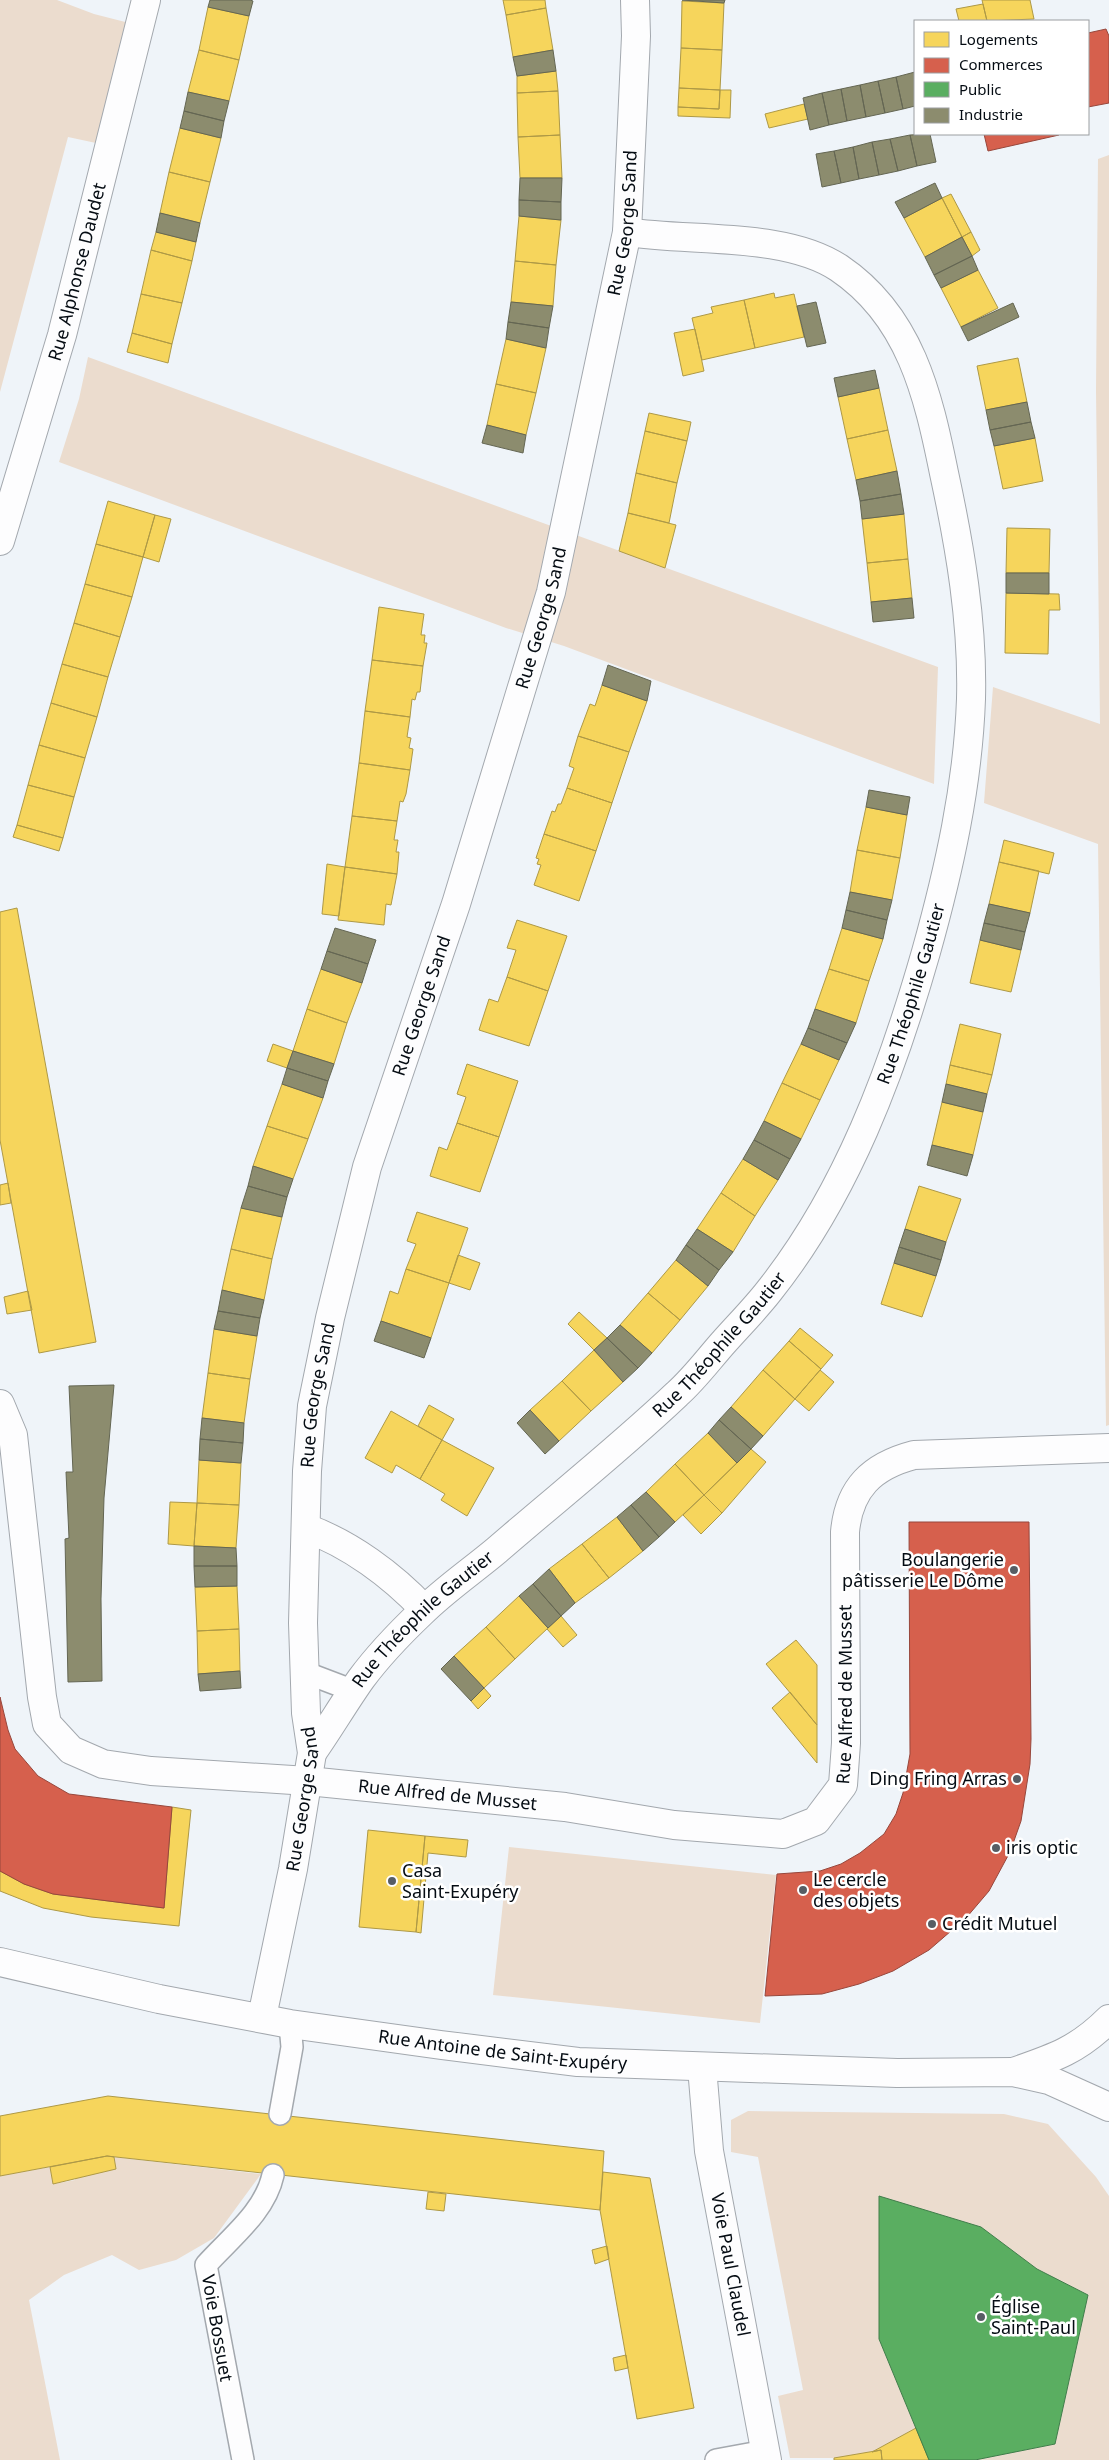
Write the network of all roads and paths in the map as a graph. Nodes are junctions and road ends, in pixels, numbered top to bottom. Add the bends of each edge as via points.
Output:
1 (146, 0) edge
2 (635, 0) edge
3 (627, 232) junction
4 (0, 541) edge
5 (0, 1404) edge
6 (1109, 1448) edge
7 (306, 1528) junction
8 (424, 1609) junction
9 (304, 1672) junction
10 (354, 1690) junction
11 (312, 1753) junction
12 (308, 1781) junction
13 (0, 1962) edge
14 (262, 2017) junction
15 (1109, 2019) edge
16 (290, 2024) junction
17 (702, 2067) junction
18 (1013, 2072) junction
19 (1109, 2107) edge
20 (280, 2114) dead end
21 (272, 2182) dead end
22 (766, 2456) edge
23 (243, 2460) edge
24 (716, 2460) edge

1 - 4 street, Rue Alphonse Daudet via 62,335
2 - 3 street, Rue George Sand
3 - 7 street, Rue George Sand via 551,592 456,904 364,1176 312,1406
3 - 8 street, Rue Théophile Gautier via 791,248 811,253 840,269 878,301 902,336 914,360 936,432 959,544 971,697 958,818 942,896 905,1024 834,1196 770,1290 680,1392
5 - 12 street, Rue Alfred de Musset via 13,1434 42,1697 48,1724 71,1750 103,1764 151,1771
6 - 12 street, Rue Alfred de Musset via 914,1455 886,1465 862,1484 847,1515 845,1532 846,1744 843,1786 816,1821 783,1834 674,1825 565,1807
7 - 8 street via 348,1547 411,1595
7 - 9 street, Rue George Sand
8 - 10 street, Rue Théophile Gautier via 364,1674
9 - 10 lane
9 - 11 street, Rue George Sand
10 - 11 street, Rue Théophile Gautier
11 - 12 street, Rue George Sand
12 - 14 street, Rue George Sand
13 - 14 street, Rue Antoine de Saint-Exupéry via 159,1998
14 - 16 street, Rue Antoine de Saint-Exupéry
15 - 18 street via 1060,2056
16 - 17 street, Rue Antoine de Saint-Exupéry via 578,2062
16 - 20 lane via 292,2047
17 - 18 street, Rue Antoine de Saint-Exupéry via 897,2073
17 - 22 street, Voie Paul Claudel via 709,2151
18 - 19 street via 1049,2080
21 - 23 lane, Voie Bossuet via 255,2213 206,2265
22 - 24 lane

